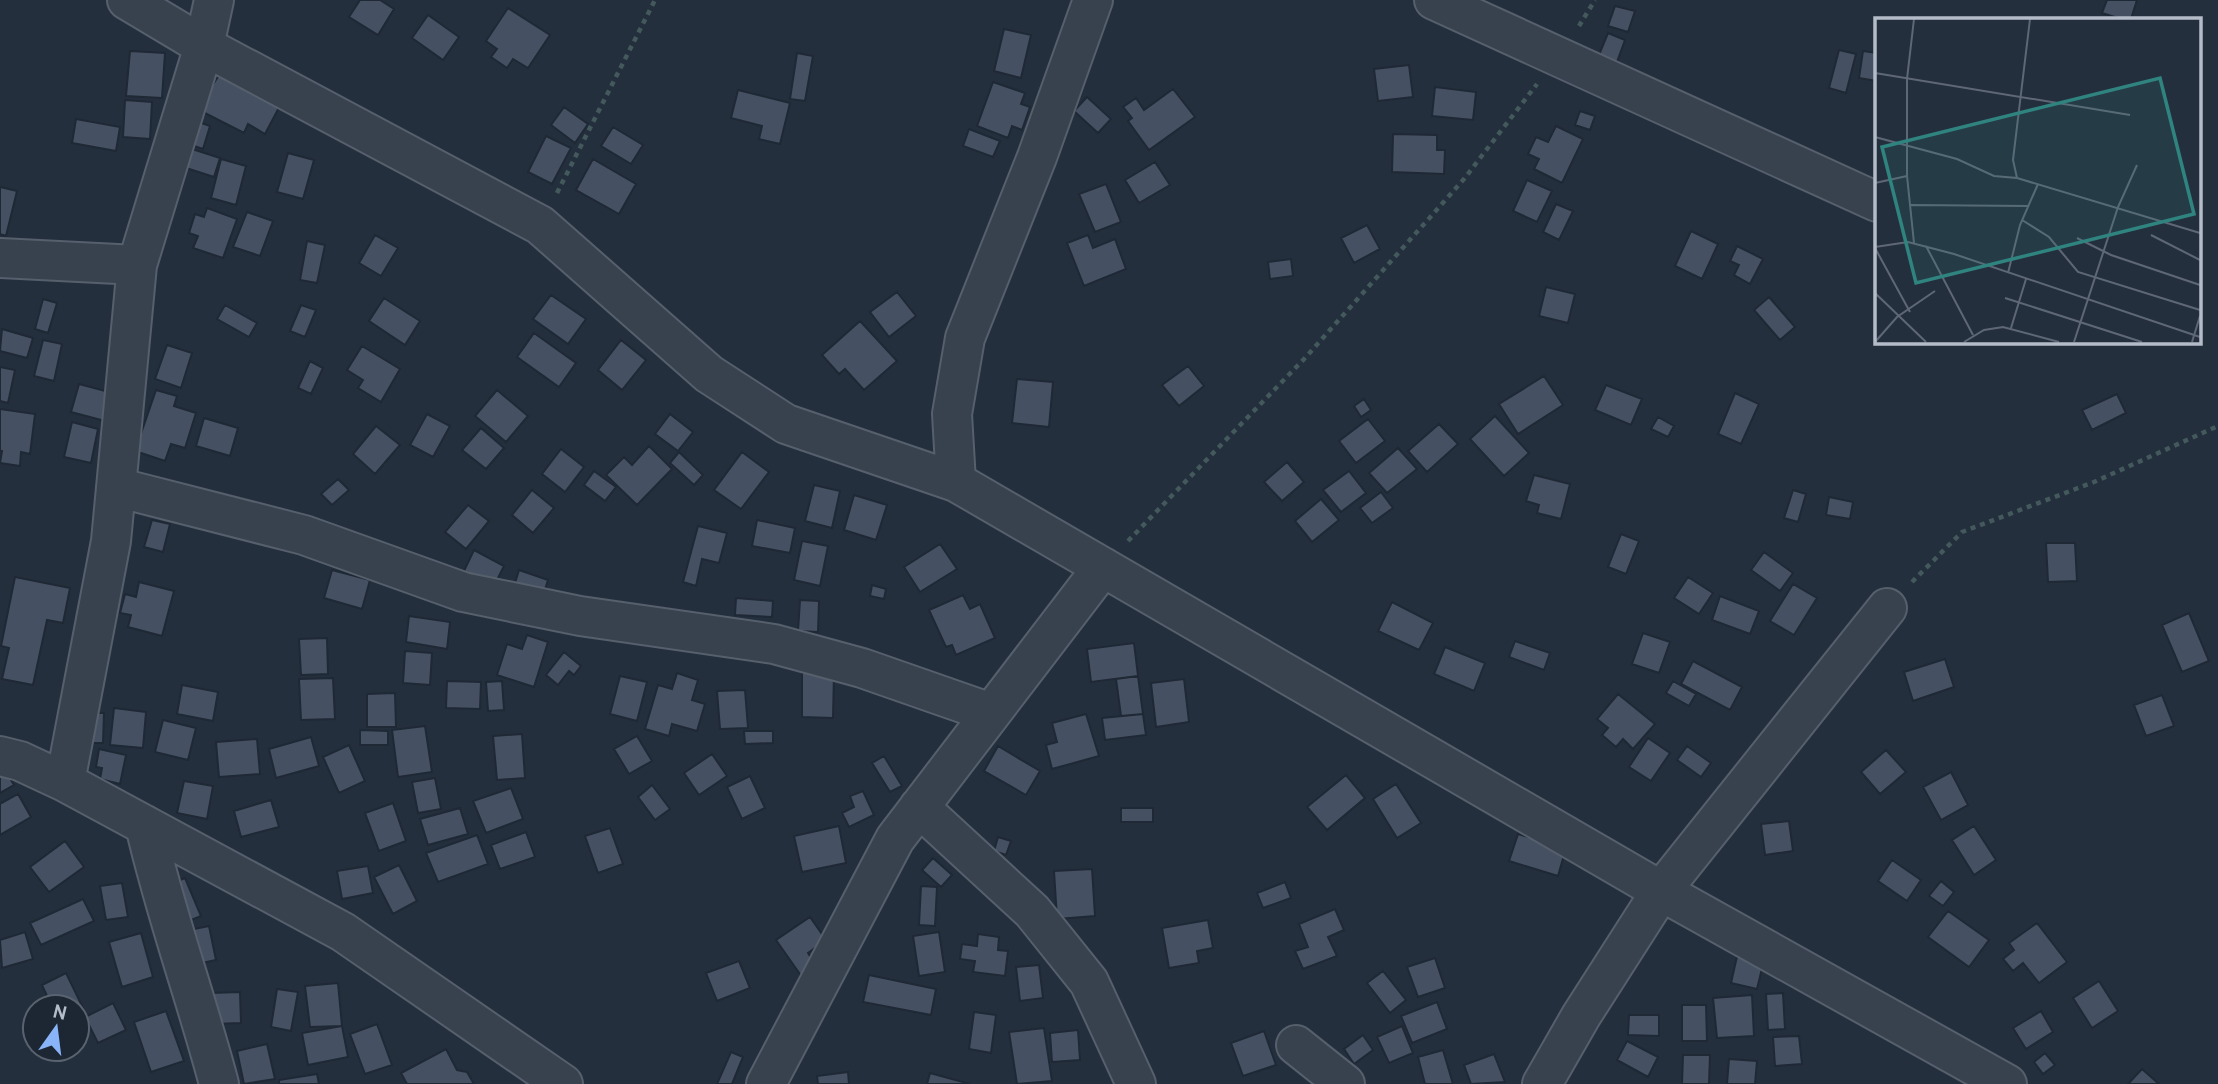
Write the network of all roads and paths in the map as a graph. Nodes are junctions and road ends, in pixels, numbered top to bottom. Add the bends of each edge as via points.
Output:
1 (127, 0) edge
2 (214, 0) edge
3 (655, 0) edge
4 (1093, 0) edge
5 (1434, 0) edge
6 (1595, 0) edge
7 (204, 46) junction
8 (1559, 56) junction
9 (1875, 201) edge
10 (540, 225) junction
11 (0, 258) edge
12 (137, 265) junction
13 (2218, 426) edge
14 (956, 482) junction
15 (116, 487) junction
16 (1103, 567) junction
17 (1887, 608) joint
18 (991, 713) junction
19 (0, 756) edge
20 (65, 782) junction
21 (919, 807) junction
22 (145, 825) junction
23 (1661, 891) junction
24 (1296, 1045) dead end
25 (219, 1084) edge
26 (564, 1084) edge
27 (766, 1084) edge
28 (1136, 1084) edge
29 (1345, 1084) edge
30 (1542, 1084) edge
31 (2007, 1084) edge

1 - 7 street
2 - 7 street
3 - 10 path
4 - 14 street via 965,338 952,414
5 - 8 street
6 - 8 path
7 - 10 street
7 - 12 street
8 - 9 street
8 - 16 path via 1464,179 1306,357
10 - 14 street via 709,374 786,424
11 - 12 street
12 - 15 street
13 - 17 path via 2094,482 1962,531
14 - 16 street
15 - 18 street via 304,535 463,592 580,616 774,643
15 - 20 street via 111,541
16 - 18 street
16 - 23 street
17 - 23 street
18 - 21 street
19 - 20 street
20 - 22 street
21 - 27 street via 895,839
21 - 28 street via 1032,911 1089,982
22 - 25 street via 160,891
22 - 26 street via 343,932
23 - 30 street
23 - 31 street
24 - 29 street

